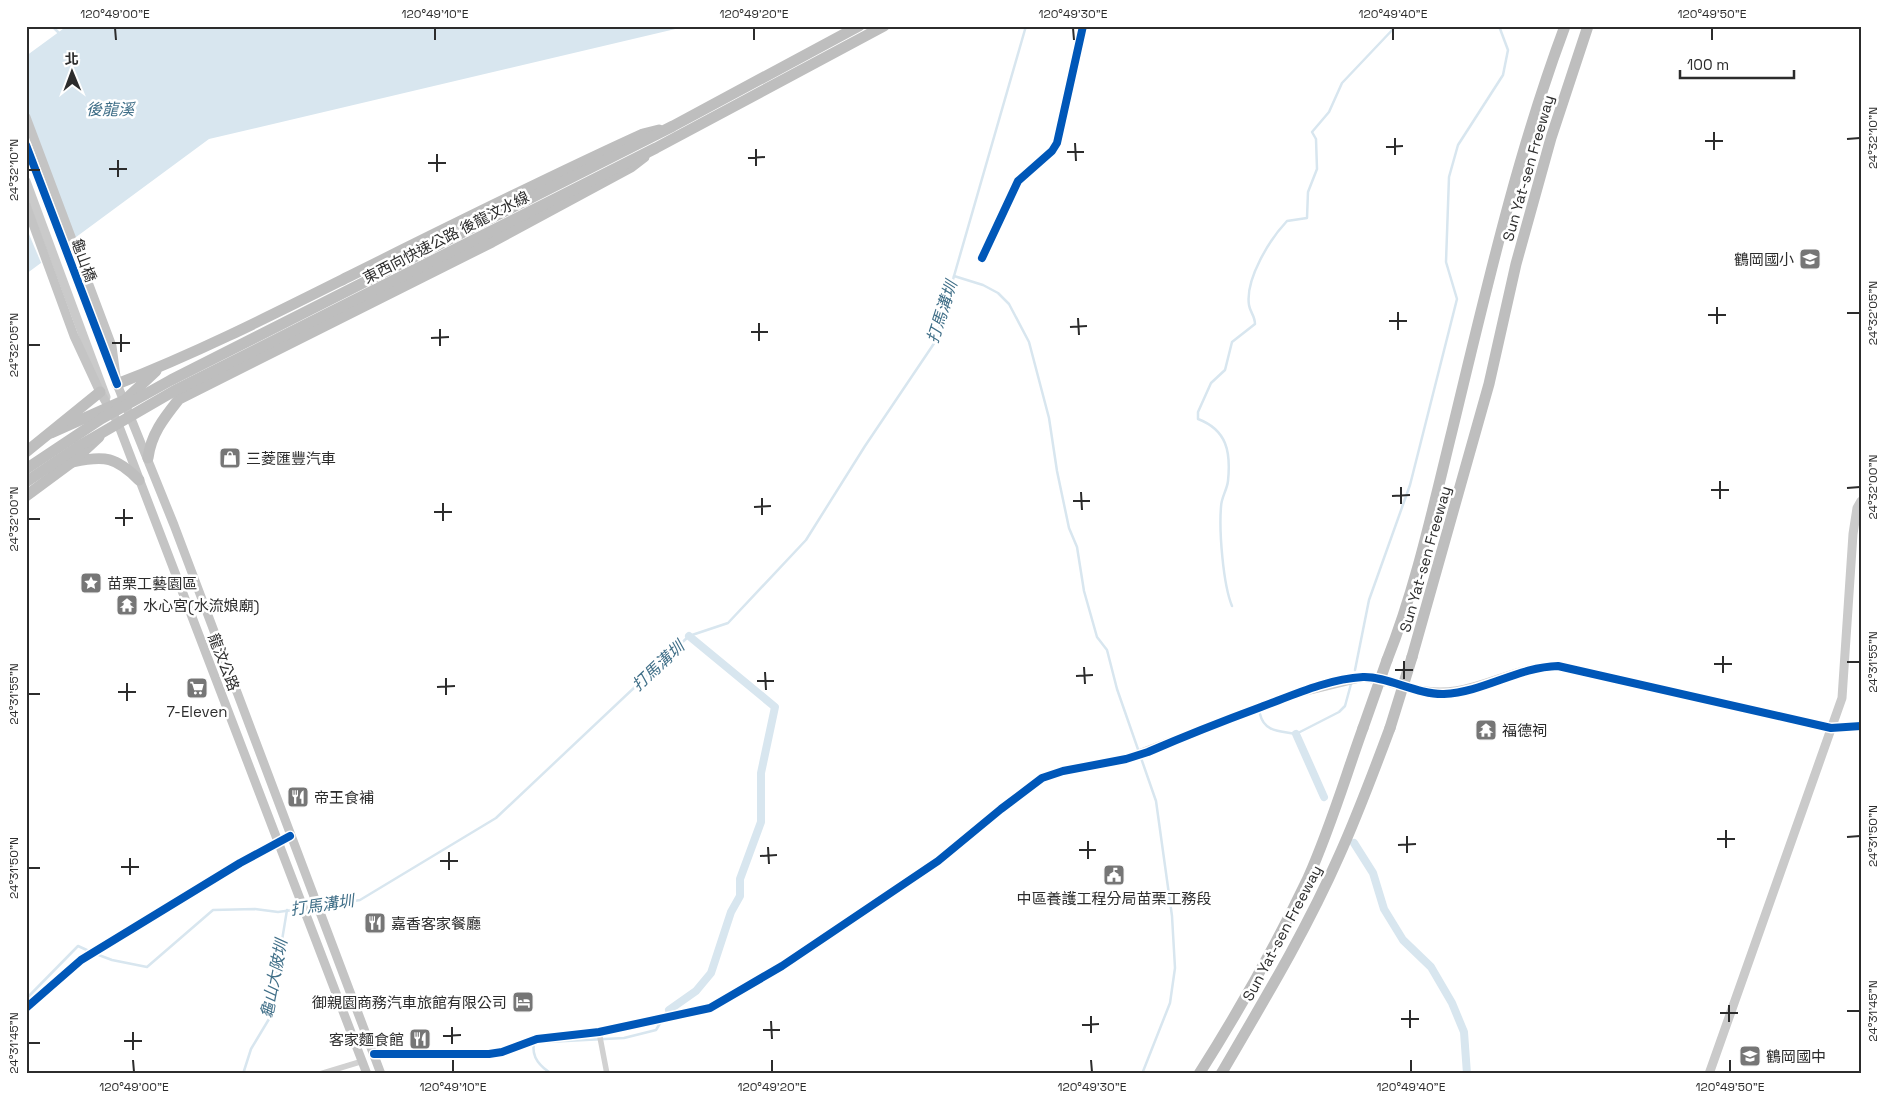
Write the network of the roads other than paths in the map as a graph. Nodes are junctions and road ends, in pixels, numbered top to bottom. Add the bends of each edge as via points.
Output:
1 (859, 26) edge
2 (884, 26) edge
3 (1083, 26) edge
4 (1565, 26) edge
5 (1588, 26) edge
6 (26, 117) edge
7 (673, 126) junction
8 (26, 145) edge
9 (656, 148) junction
10 (26, 181) edge
11 (26, 205) edge
12 (982, 258) dead end
13 (161, 366) junction
14 (117, 384) junction
15 (100, 392) junction
16 (179, 399) junction
17 (125, 400) junction
18 (110, 408) junction
19 (130, 414) junction
20 (117, 422) junction
21 (52, 433) junction
22 (26, 452) edge
23 (148, 458) junction
24 (72, 462) junction
25 (26, 469) edge
26 (139, 480) junction
27 (26, 482) edge
28 (26, 496) edge
29 (1861, 501) edge
30 (1364, 677) tunnel mouth
31 (1410, 688) tunnel mouth
32 (1861, 726) edge
33 (1831, 728) junction
34 (290, 836) junction
35 (278, 842) junction
36 (26, 1008) edge
37 (600, 1034) junction
38 (374, 1054) junction
39 (363, 1062) junction
40 (320, 1074) edge
41 (367, 1074) edge
42 (380, 1074) edge
43 (607, 1074) edge
44 (1199, 1074) edge
45 (1221, 1074) edge
46 (1709, 1074) edge

1 - 7 highway, 東西向快速公路 後龍汶水線, bridge
2 - 9 highway, 東西向快速公路 後龍汶水線, bridge
3 - 12 street via 1057,143 1018,181
4 - 44 highway, Sun Yat-sen Freeway, bridge via 1507,210 1399,630 1308,877 1262,970
5 - 45 highway, Sun Yat-sen Freeway, bridge via 1551,138 1516,264 1486,394 1390,728 1338,858 1288,958
6 - 14 main road, 龜山橋 via 112,346
7 - 13 highway via 643,134 550,176 252,325
7 - 25 highway, 東西向快速公路 後龍汶水線, bridge via 171,380 100,419
8 - 14 street, 龜山橋
9 - 16 highway via 631,167 492,242
9 - 27 highway, 東西向快速公路 後龍汶水線, bridge via 174,390 79,446
10 - 18 street, 龜山橋
11 - 15 main road via 74,336
13 - 14 highway
13 - 17 highway
14 - 17 main road, 龍汶公路
15 - 18 main road
15 - 21 highway
16 - 19 highway
16 - 23 highway via 150,442
17 - 18 highway
17 - 19 main road, 龍汶公路
18 - 20 main road, 龍汶公路
18 - 21 highway
19 - 20 highway
19 - 23 main road, 龍汶公路
20 - 24 highway
20 - 26 main road, 龍汶公路
21 - 22 highway
23 - 34 main road, 龍汶公路
24 - 26 highway via 96,457 118,462
24 - 28 highway
26 - 35 main road, 龍汶公路
29 - 33 street via 1853,534 1842,698
30 - 37 street via 1294,694 1141,755 1063,770 1042,778 944,857 782,966 710,1008
31 - 33 street via 1444,694 1467,690 1538,667 1558,666
32 - 33 street
33 - 46 street
34 - 35 street
34 - 38 main road, 龍汶公路
35 - 36 street via 81,960
35 - 39 main road, 龍汶公路
37 - 38 street via 537,1039 489,1054
37 - 43 street
38 - 39 main road
38 - 42 main road
39 - 40 street
39 - 41 main road

